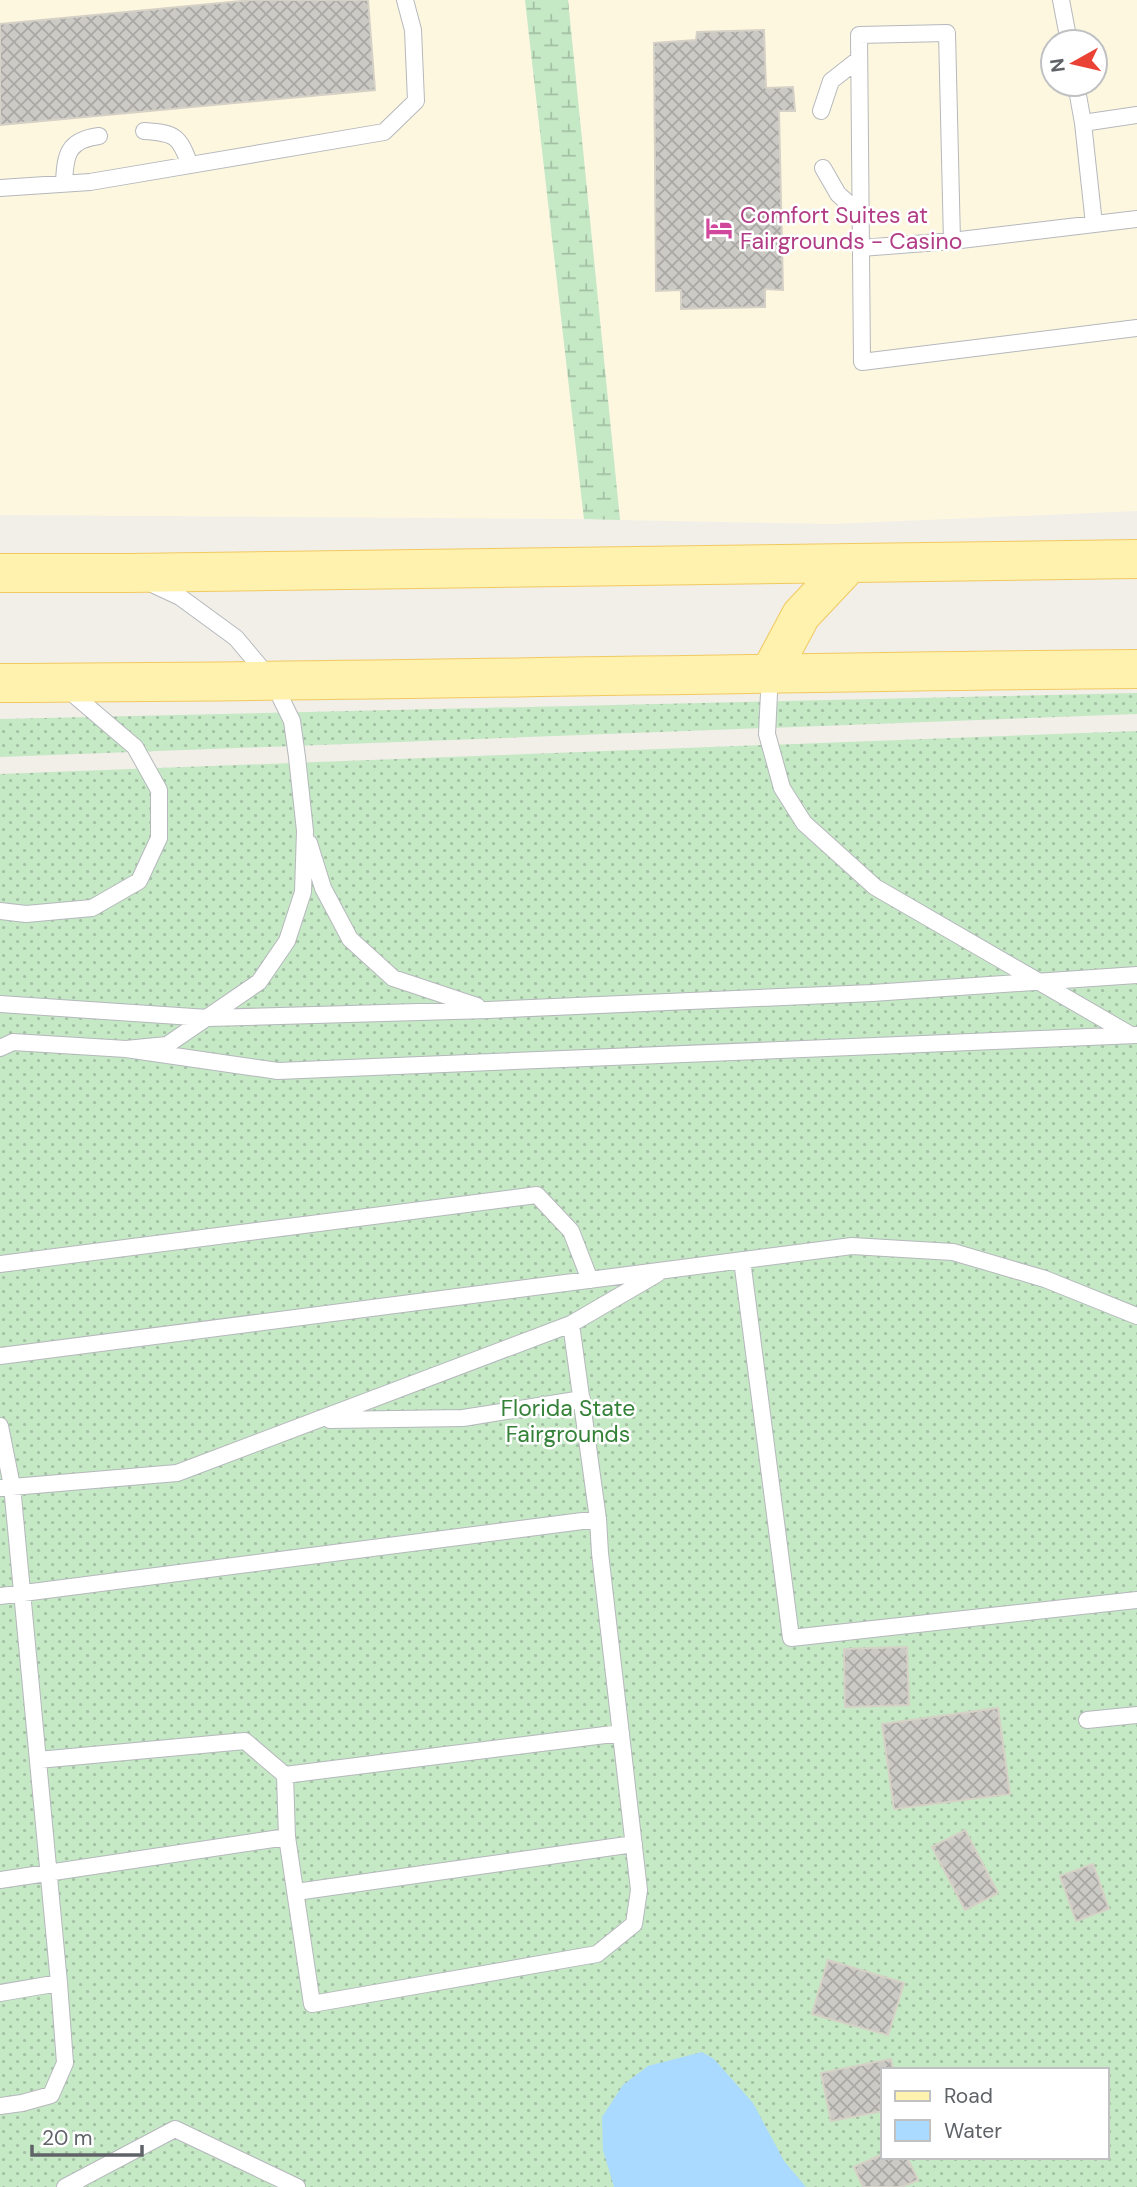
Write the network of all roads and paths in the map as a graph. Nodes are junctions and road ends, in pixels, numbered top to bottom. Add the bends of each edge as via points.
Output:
1 (405, 0) edge
2 (1061, 0) edge
3 (1066, 28) edge
4 (859, 59) junction
5 (1079, 98) edge
6 (821, 111) dead end
7 (1137, 114) edge
8 (1083, 123) junction
9 (145, 131) dead end
10 (99, 136) dead end
11 (190, 165) junction
12 (823, 167) dead end
13 (64, 184) junction
14 (0, 188) edge
15 (861, 215) junction
16 (1137, 219) edge
17 (1094, 224) junction
18 (952, 241) junction
19 (861, 248) junction
20 (1137, 328) edge
21 (1137, 559) edge
22 (849, 564) junction
23 (0, 573) edge
24 (128, 573) junction
25 (1137, 669) edge
26 (770, 673) junction
27 (273, 682) junction
28 (0, 683) edge
29 (60, 683) junction
30 (305, 831) junction
31 (0, 911) edge
32 (1137, 975) edge
33 (1038, 982) junction
34 (0, 1004) edge
35 (488, 1010) junction
36 (208, 1018) junction
37 (1134, 1035) edge
38 (0, 1048) edge
39 (126, 1049) junction
40 (742, 1261) junction
41 (0, 1264) edge
42 (662, 1271) junction
43 (590, 1280) junction
44 (1137, 1316) edge
45 (571, 1324) junction
46 (0, 1356) edge
47 (582, 1399) junction
48 (317, 1420) junction
49 (0, 1426) edge
50 (6, 1487) edge
51 (598, 1519) junction
52 (22, 1593) junction
53 (0, 1595) edge
54 (1137, 1600) edge
55 (1137, 1715) edge
56 (1087, 1720) dead end
57 (621, 1733) junction
58 (38, 1760) junction
59 (285, 1775) junction
60 (287, 1837) junction
61 (634, 1844) junction
62 (49, 1874) junction
63 (0, 1880) edge
64 (296, 1892) junction
65 (59, 1983) junction
66 (0, 1993) edge
67 (0, 2106) edge
68 (65, 2187) edge
69 (297, 2187) edge

1 - 11 lane via 413,30 415,101 384,132
2 - 3 lane
4 - 6 lane via 831,81
4 - 15 lane
4 - 18 lane via 859,35 947,33
5 - 8 lane
7 - 8 lane
8 - 17 lane
9 - 11 lane via 169,133 181,142
10 - 13 lane via 72,145 64,164
11 - 13 lane
12 - 15 lane via 838,194
13 - 14 lane
15 - 19 lane
16 - 17 lane
17 - 18 lane
18 - 19 lane
19 - 20 lane via 862,362
21 - 22 main road
22 - 24 main road
22 - 26 main road via 801,615
23 - 24 main road
24 - 27 lane via 180,597 236,638
25 - 26 main road
26 - 27 main road
26 - 33 lane via 767,734 782,788 804,824 875,887
27 - 29 main road
27 - 30 lane via 292,722
28 - 29 main road
29 - 31 lane via 135,747 159,790 159,838 139,881 92,908 26,914
30 - 35 lane via 323,888 350,939 393,978
30 - 36 lane via 303,892 287,941 259,982
32 - 33 lane
33 - 35 lane
33 - 37 lane
34 - 36 lane
35 - 36 lane
36 - 39 lane via 167,1045
37 - 39 lane via 278,1071
38 - 39 lane via 13,1042
40 - 42 lane
40 - 44 lane via 852,1246 953,1252 1045,1279
40 - 54 lane via 790,1638
41 - 43 lane via 537,1195 571,1231
42 - 43 lane
42 - 45 lane
43 - 46 lane
45 - 47 lane
45 - 48 lane
47 - 48 lane via 463,1418
47 - 51 lane
48 - 50 lane via 177,1473
49 - 50 lane
50 - 52 lane
51 - 52 lane
51 - 57 lane
52 - 53 lane
52 - 58 lane
55 - 56 lane
57 - 59 lane
57 - 61 lane
58 - 59 lane via 245,1741
58 - 62 lane
59 - 60 lane
60 - 62 lane
60 - 64 lane
61 - 64 lane
61 - 64 lane via 639,1890 634,1924 597,1954 312,2004
62 - 63 lane
62 - 65 lane
65 - 66 lane
65 - 67 lane via 65,2063 51,2095
68 - 69 lane via 176,2129

